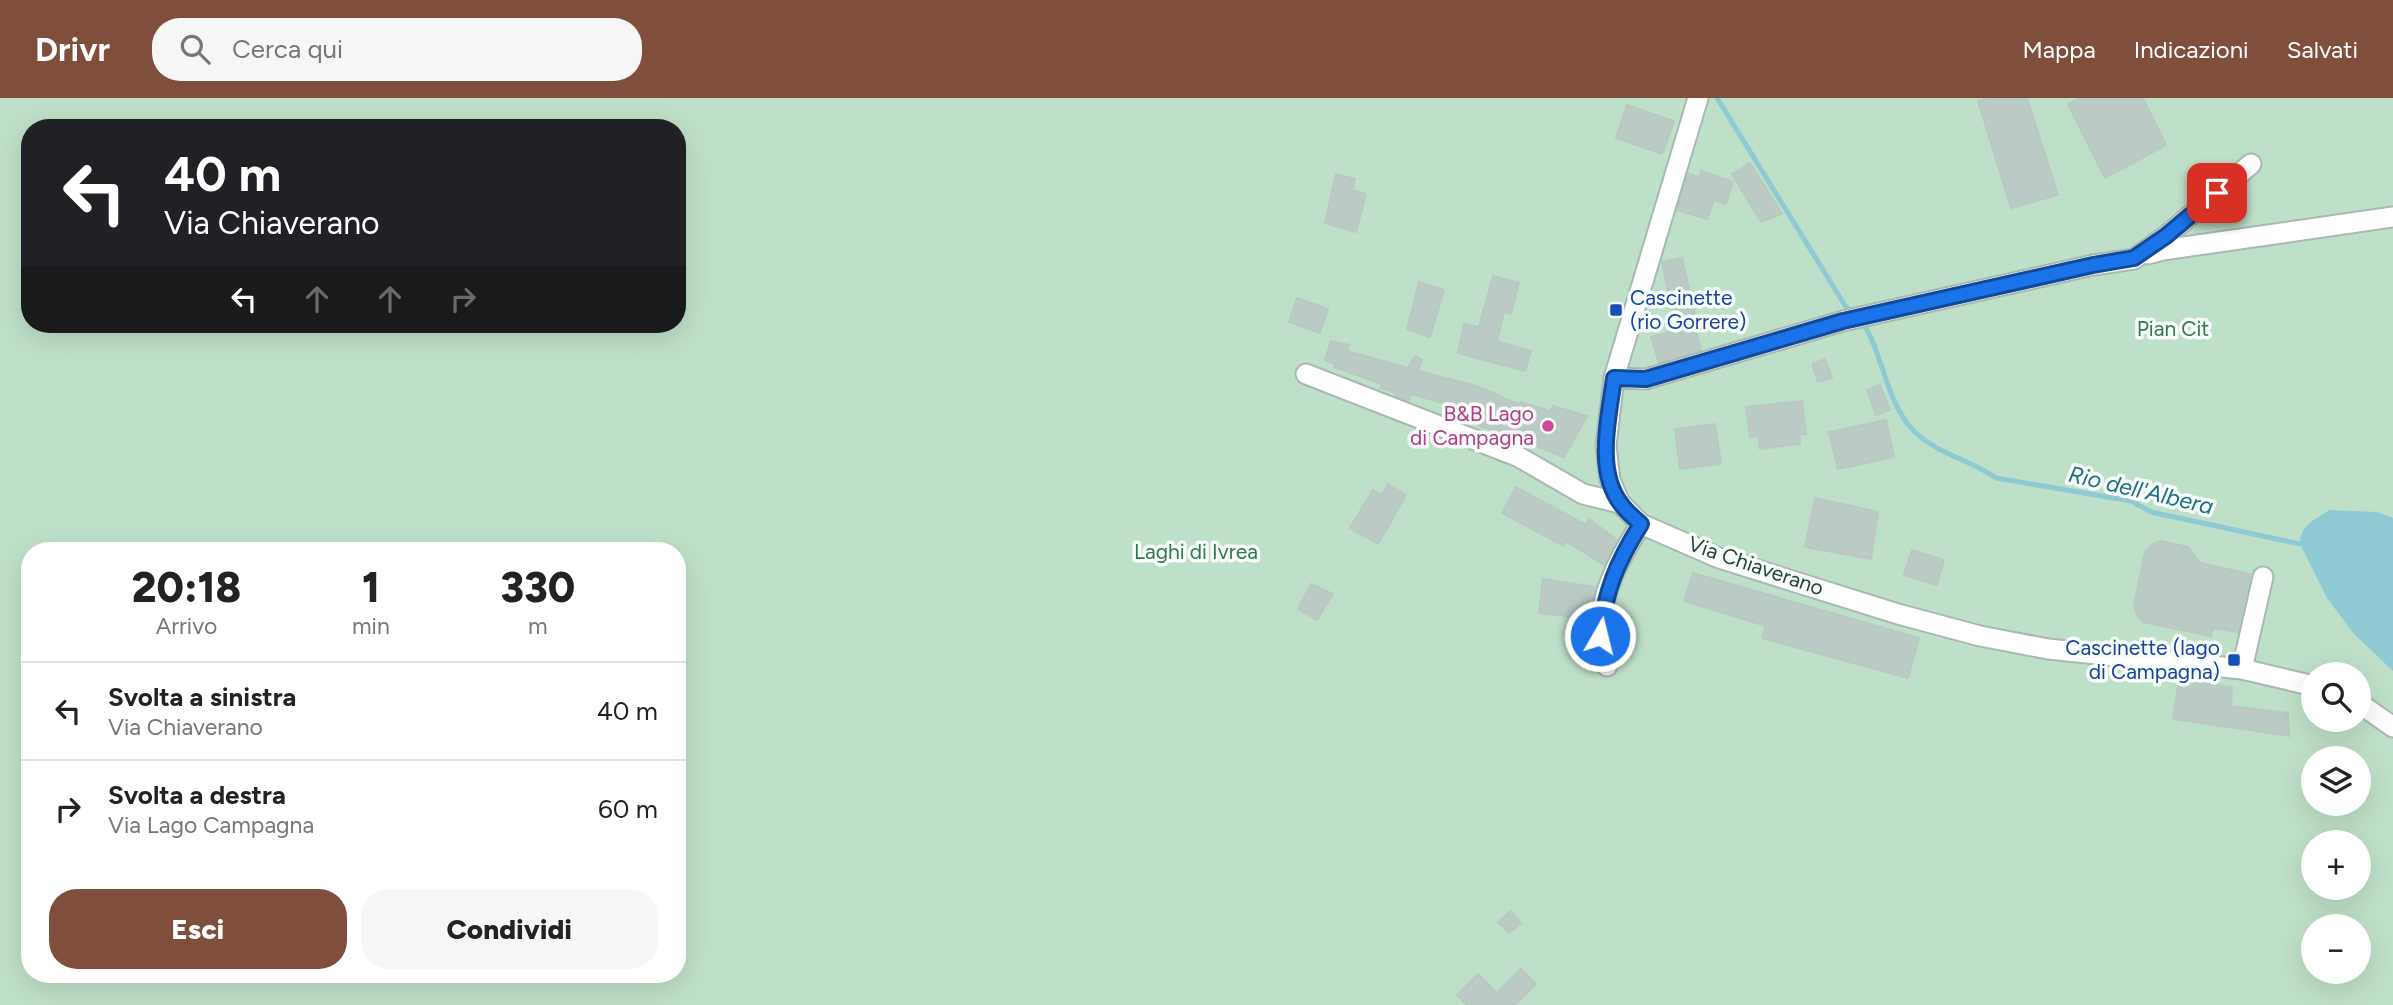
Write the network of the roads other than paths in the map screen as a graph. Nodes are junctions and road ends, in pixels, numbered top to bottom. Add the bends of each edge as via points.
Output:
1 (1698, 98) edge
2 (2251, 164) dead end
3 (2393, 217) edge
4 (2134, 258) junction
5 (1306, 374) dead end
6 (1614, 378) junction
7 (1620, 503) junction
8 (1641, 524) junction
9 (2263, 577) dead end
10 (1607, 666) dead end
11 (2242, 669) junction
12 (2301, 683) edge
13 (2371, 711) edge
14 (2393, 727) edge

1 - 6 street, Via Chiaverano
2 - 4 street
3 - 4 street
4 - 6 street via 1843,321 1646,379
5 - 7 street via 1519,457 1583,494
6 - 7 street, Via Chiaverano via 1606,446 1610,480
7 - 8 street, Via Chiaverano
8 - 10 street via 1620,558 1603,607 1600,636
8 - 11 street, Via Chiaverano via 1719,558 1980,636 2048,649
9 - 11 street
11 - 12 street, Via Chiaverano
13 - 14 street

